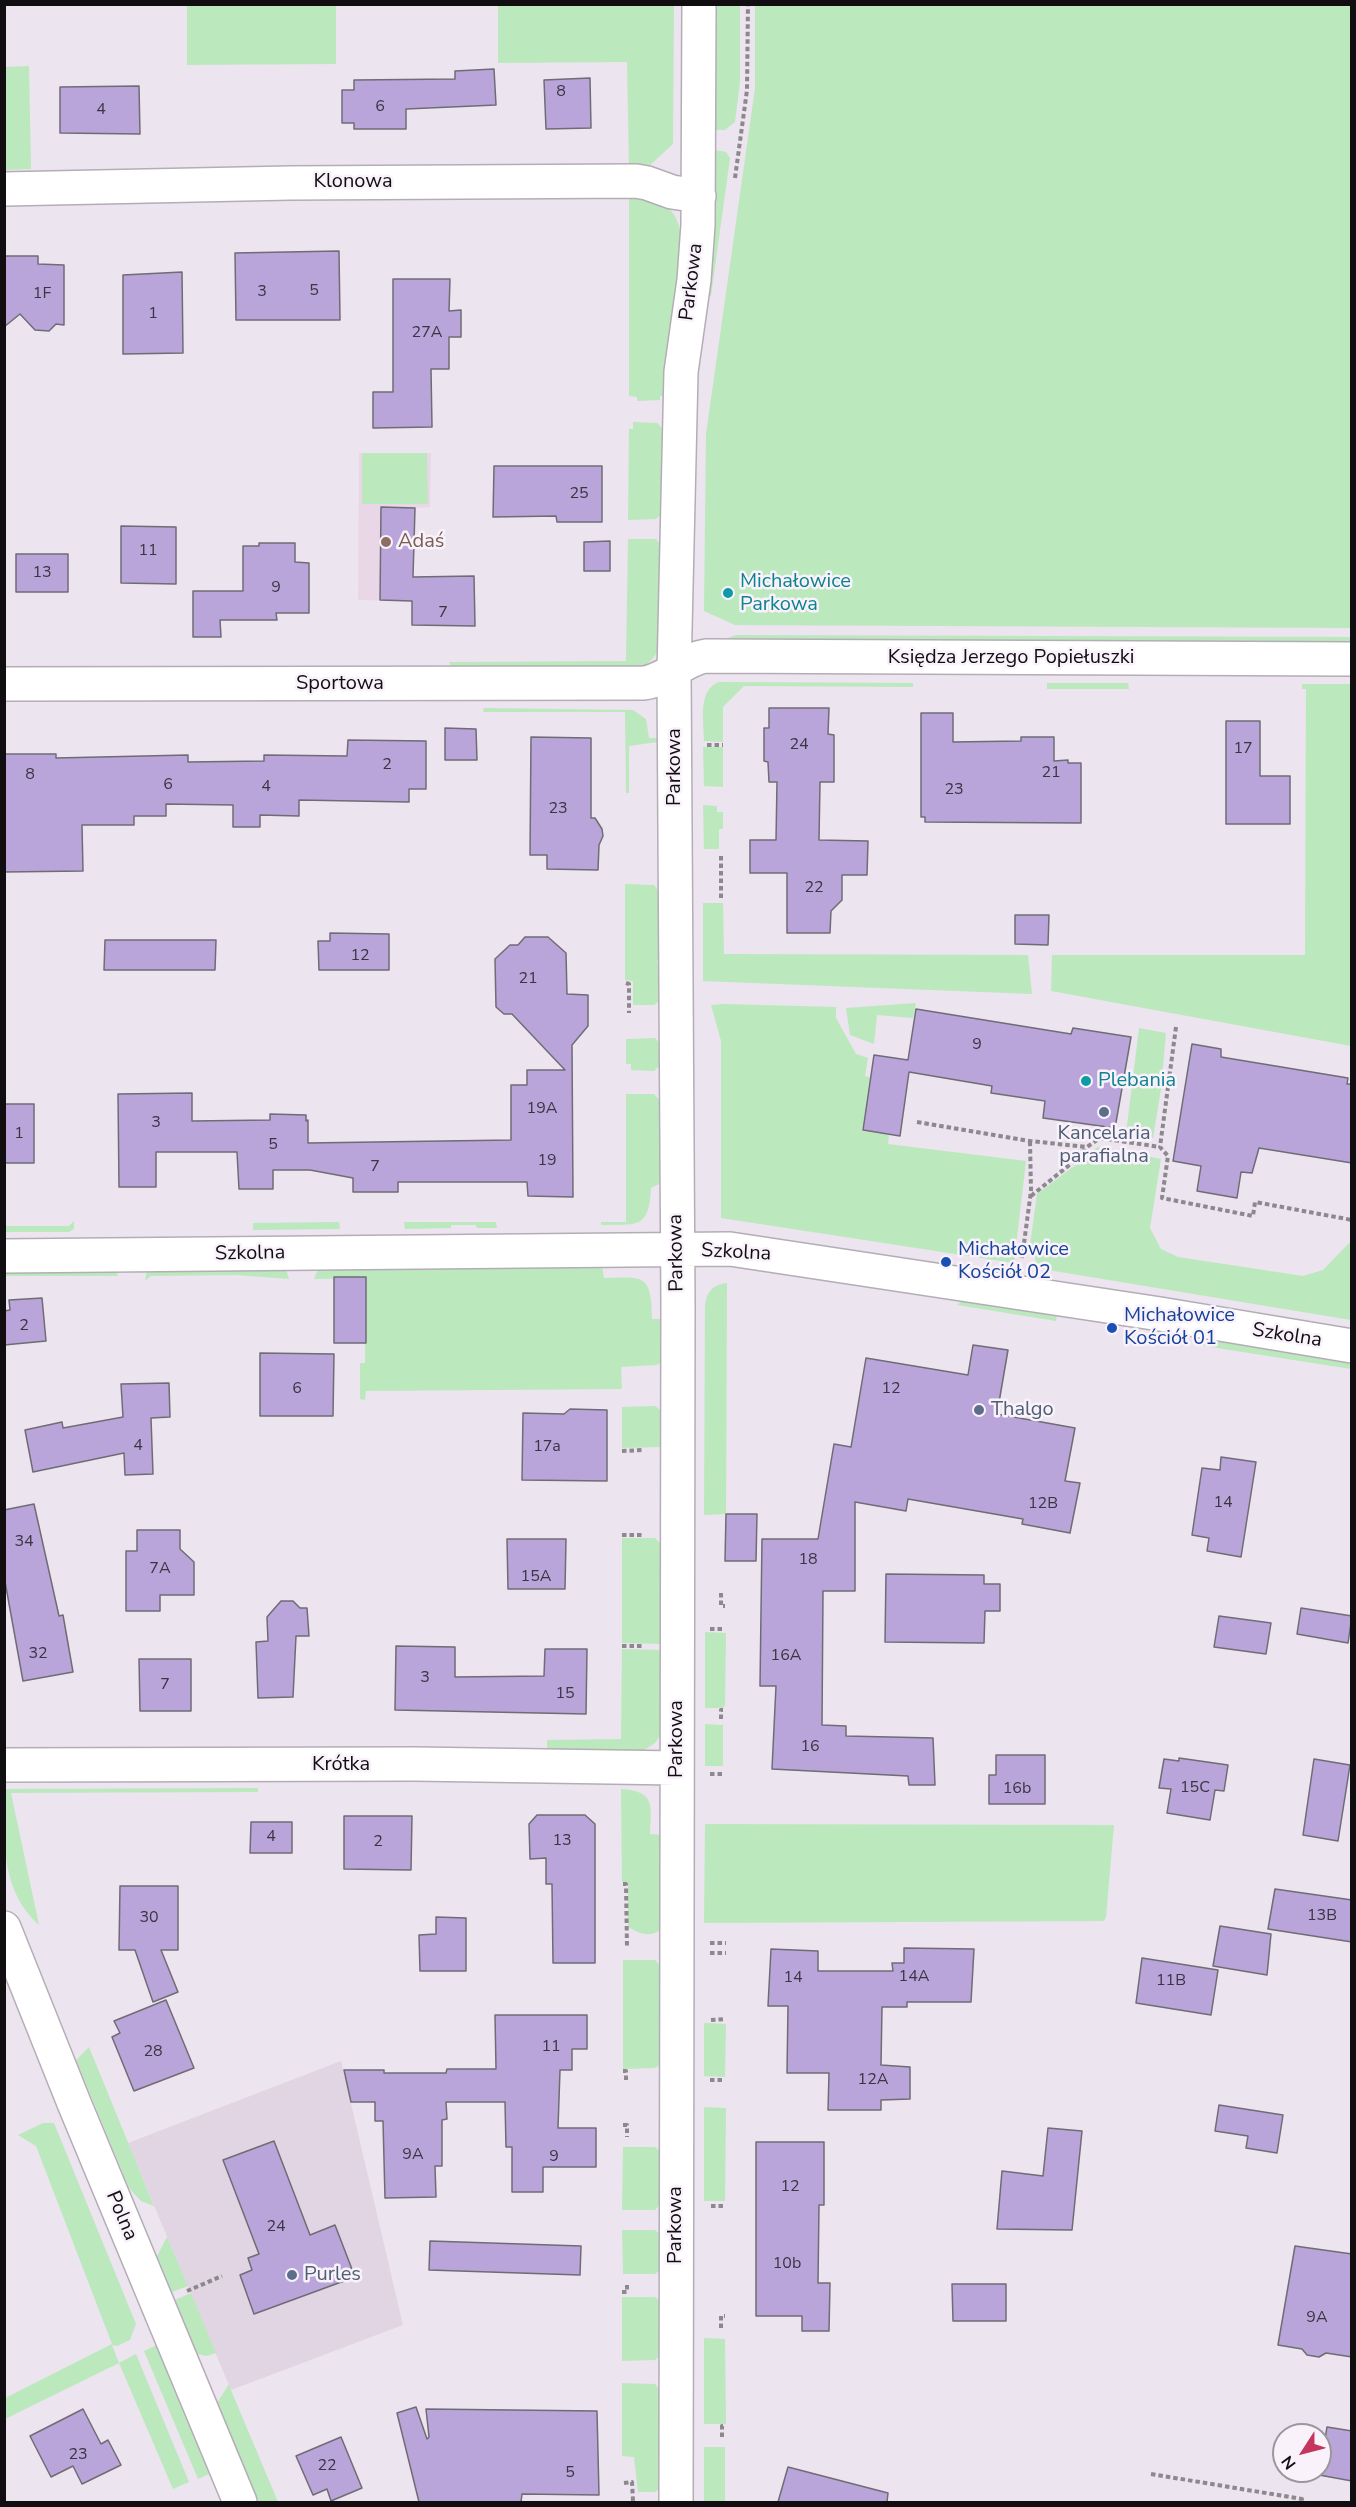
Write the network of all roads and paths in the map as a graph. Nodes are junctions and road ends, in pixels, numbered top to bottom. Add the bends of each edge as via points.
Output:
1 (699, 4) edge
2 (4, 189) edge
3 (699, 196) junction
4 (1352, 659) edge
5 (674, 672) junction
6 (4, 684) edge
7 (721, 856) dead end
8 (722, 901) dead end
9 (626, 984) dead end
10 (629, 1013) dead end
11 (1176, 1027) dead end
12 (917, 1122) dead end
13 (1030, 1141) junction
14 (1087, 1147) junction
15 (1160, 1147) junction
16 (1030, 1197) junction
17 (1352, 1220) edge
18 (677, 1250) junction
19 (4, 1256) edge
20 (1021, 1264) dead end
21 (1352, 1346) edge
22 (721, 1593) dead end
23 (725, 1606) dead end
24 (723, 1710) dead end
25 (721, 1719) dead end
26 (4, 1765) edge
27 (677, 1768) junction
28 (623, 1884) dead end
29 (4, 1928) edge
30 (627, 1947) dead end
31 (623, 2071) dead end
32 (626, 2082) dead end
33 (623, 2125) dead end
34 (627, 2137) dead end
35 (222, 2276) dead end
36 (627, 2283) dead end
37 (189, 2290) dead end
38 (622, 2292) dead end
39 (725, 2316) dead end
40 (721, 2328) dead end
41 (726, 2426) dead end
42 (722, 2437) dead end
43 (1151, 2474) dead end
44 (624, 2483) dead end
45 (633, 2501) edge
46 (240, 2502) edge
47 (676, 2502) edge
48 (1301, 2502) edge

1 - 3 street, Parkowa
2 - 3 street, Klonowa via 636,181
3 - 5 street, Parkowa via 696,263 681,372
4 - 5 street, Księdza Jerzego Popiełuszki via 706,656
5 - 6 street, Sportowa via 644,683
5 - 18 street, Parkowa
7 - 8 path
9 - 10 path
11 - 15 path
12 - 13 path
13 - 14 path
13 - 16 path
14 - 15 path via 1100,1138
14 - 16 path
15 - 17 path via 1168,1156 1162,1198 1252,1216 1255,1202
16 - 20 path
18 - 19 street, Szkolna
18 - 21 street, Szkolna via 730,1249 779,1255
18 - 27 street, Parkowa
22 - 23 path via 721,1606
24 - 25 path
26 - 27 street, Krótka
27 - 47 street, Parkowa
28 - 30 path
29 - 46 street, Polna
31 - 32 path
33 - 34 path via 627,2125
35 - 37 path
36 - 38 path via 627,2292
39 - 40 path via 721,2316
41 - 42 path via 722,2426
43 - 48 path via 1302,2499
44 - 45 path via 632,2482

